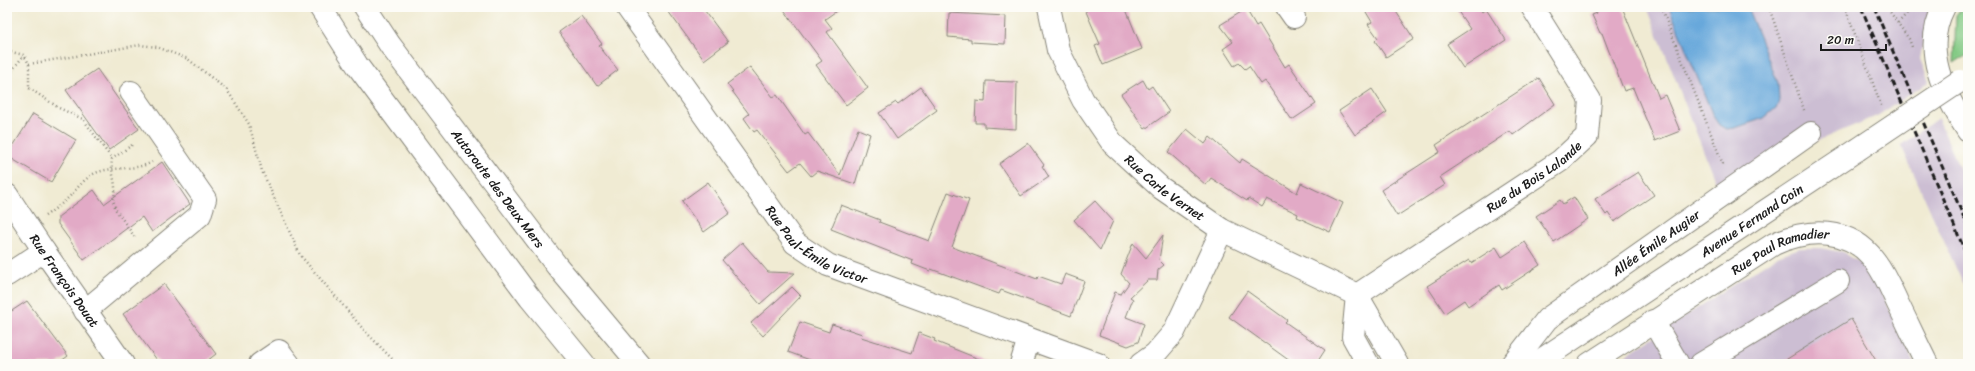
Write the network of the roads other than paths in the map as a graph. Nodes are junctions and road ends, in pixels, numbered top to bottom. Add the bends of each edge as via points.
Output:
1 (320, 7) edge
2 (365, 7) edge
3 (627, 7) edge
4 (1049, 7) edge
5 (1532, 7) edge
6 (1944, 7) edge
7 (1964, 78) edge
8 (131, 92) dead end
9 (1968, 131) edge
10 (1811, 133) road end
11 (7, 195) edge
12 (1222, 230) junction
13 (44, 251) junction
14 (7, 275) edge
15 (1838, 281) dead end
16 (1357, 295) junction
17 (85, 311) junction
18 (1653, 321) junction
19 (1029, 339) junction
20 (123, 364) edge
21 (260, 364) edge
22 (289, 364) edge
23 (584, 364) edge
24 (639, 364) edge
25 (1021, 364) edge
26 (1098, 364) edge
27 (1141, 364) edge
28 (1368, 364) edge
29 (1397, 364) edge
30 (1512, 364) edge
31 (1535, 364) edge
32 (1589, 364) edge
33 (1678, 364) edge
34 (1701, 364) edge
35 (1927, 364) edge

1 - 23 main road via 357,65 530,298
2 - 24 main road, Autoroute des Deux Mers via 390,45 557,266
3 - 19 main road, Rue Paul-Émile Victor via 795,243 828,265
4 - 12 main road, Rue Carle Vernet via 1058,50 1083,100 1113,144 1161,188
5 - 16 main road, Rue du Bois Lalande via 1590,100 1587,136 1560,161
6 - 9 main road via 1936,30 1934,47 1939,75
7 - 31 main road, Avenue Fernand Coin, bridge
8 - 17 main road via 205,199 200,215
10 - 30 main road, Allée Émile Augier via 1547,319
11 - 13 main road, Rue François Douat
12 - 16 main road, Rue Carle Vernet
12 - 27 main road via 1174,332 1155,354
13 - 14 main road
13 - 17 main road, Rue François Douat
15 - 34 main road
16 - 28 main road via 1353,337
16 - 29 main road
17 - 20 main road, Rue François Douat
18 - 32 main road, Rue Paul Ramadier
18 - 33 main road
18 - 35 main road, Rue Paul Ramadier via 1774,244 1805,233 1830,234 1857,243 1875,260
19 - 25 main road
19 - 26 main road, Rue Paul-Émile Victor
21 - 22 main road via 279,351

